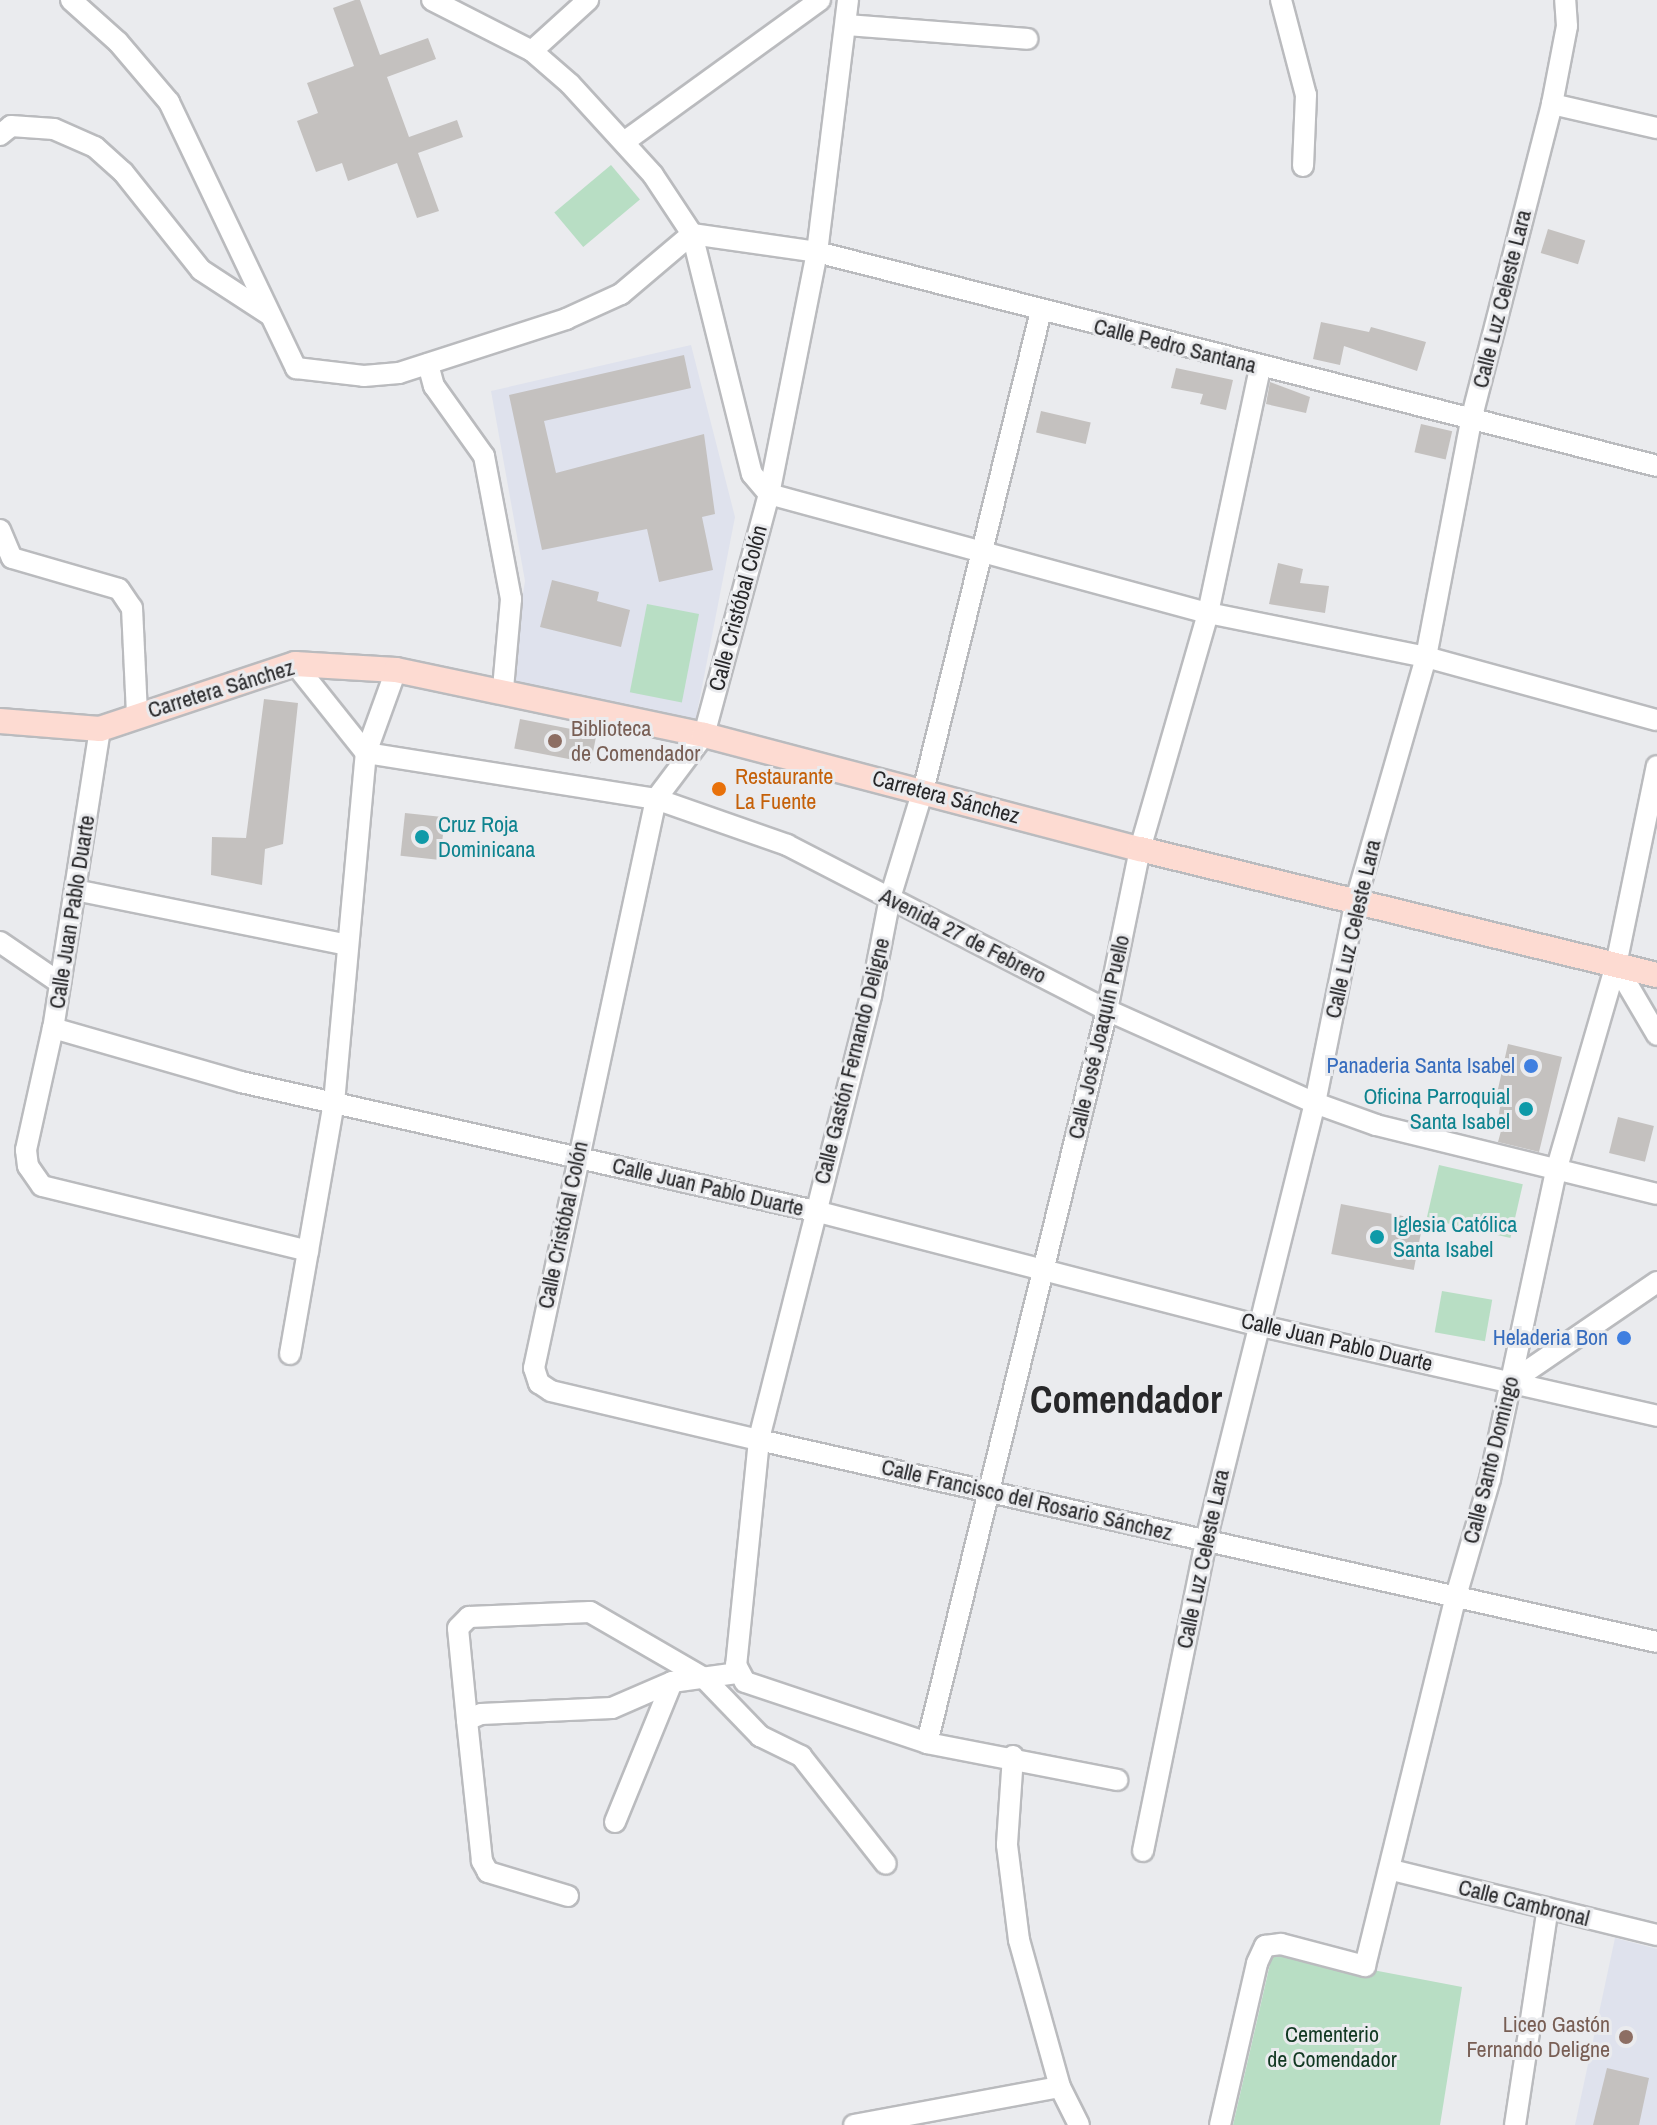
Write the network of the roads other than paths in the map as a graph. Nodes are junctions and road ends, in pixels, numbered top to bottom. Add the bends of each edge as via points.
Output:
1 (71, 0) edge
2 (432, 0) edge
3 (588, 0) edge
4 (820, 0) edge
5 (848, 0) edge
6 (1281, 0) edge
7 (1565, 0) edge
8 (847, 25) junction
9 (1027, 39) dead end
10 (532, 51) junction
11 (1552, 104) junction
12 (1657, 128) edge
13 (0, 135) edge
14 (624, 142) junction
15 (1303, 166) dead end
16 (692, 234) junction
17 (817, 252) junction
18 (1041, 311) junction
19 (270, 315) junction
20 (428, 364) junction
21 (1260, 368) junction
22 (1471, 420) junction
23 (1657, 466) edge
24 (769, 494) junction
25 (0, 530) edge
26 (985, 548) junction
27 (1208, 613) junction
28 (1426, 657) junction
29 (295, 664) junction
30 (396, 670) junction
31 (503, 689) junction
32 (137, 714) junction
33 (1657, 720) edge
34 (0, 721) edge
35 (100, 729) junction
36 (704, 735) junction
37 (366, 753) junction
38 (1657, 766) edge
39 (923, 790) junction
40 (656, 799) junction
41 (1140, 849) junction
42 (75, 890) junction
43 (890, 898) junction
44 (1356, 900) junction
45 (0, 942) edge
46 (348, 945) junction
47 (1616, 965) junction
48 (1657, 975) edge
49 (60, 983) junction
50 (1107, 1010) junction
51 (53, 1028) junction
52 (1657, 1035) edge
53 (334, 1103) junction
54 (1315, 1103) junction
55 (577, 1158) junction
56 (1556, 1171) junction
57 (1657, 1194) edge
58 (815, 1211) junction
59 (308, 1251) junction
60 (1045, 1267) junction
61 (1657, 1282) edge
62 (1257, 1325) junction
63 (290, 1354) dead end
64 (1511, 1382) junction
65 (539, 1383) joint
66 (1657, 1416) edge
67 (759, 1440) junction
68 (991, 1492) junction
69 (1206, 1540) junction
70 (1456, 1596) junction
71 (1657, 1642) edge
72 (738, 1673) junction
73 (704, 1678) junction
74 (672, 1682) junction
75 (467, 1720) junction
76 (927, 1743) junction
77 (1013, 1756) junction
78 (1117, 1780) dead end
79 (615, 1822) dead end
80 (1143, 1851) dead end
81 (886, 1864) dead end
82 (1392, 1870) junction
83 (568, 1896) dead end
84 (1548, 1908) junction
85 (1657, 1935) edge
86 (1060, 2087) junction
87 (854, 2125) edge
88 (1079, 2125) edge
89 (1220, 2125) edge
90 (1515, 2125) edge

1 - 19 street via 118,42 169,102
2 - 10 street
3 - 10 street
4 - 14 street
5 - 8 street, Calle Cristóbal Colón
6 - 15 street via 1306,95
7 - 11 street, Calle Luz Celeste Lara via 1567,26
8 - 9 street
8 - 17 street, Calle Cristóbal Colón
10 - 14 street
11 - 12 street
11 - 22 street, Calle Luz Celeste Lara
13 - 19 street via 11,126 54,129 95,147 131,181 201,270
14 - 16 street
16 - 17 street, Calle Pedro Santana
16 - 20 street via 621,294 593,310
16 - 24 street via 752,474
17 - 18 street, Calle Pedro Santana
17 - 24 street, Calle Cristóbal Colón
18 - 21 street, Calle Pedro Santana
18 - 26 street, Calle Gastón Fernando Deligne
19 - 20 street via 296,368 364,376
20 - 31 street via 434,386 484,456 511,599
21 - 22 street, Calle Pedro Santana
21 - 27 street, Calle José Joaquín Puello
22 - 23 street, Calle Pedro Santana
22 - 28 street, Calle Luz Celeste Lara
24 - 26 street
24 - 36 street, Calle Cristóbal Colón
25 - 32 street via 12,558 119,589 132,608
26 - 27 street
26 - 39 street, Calle Gastón Fernando Deligne
27 - 28 street
27 - 41 street, Calle José Joaquín Puello
28 - 33 street
28 - 44 street, Calle Luz Celeste Lara
29 - 30 main road, Carretera Sánchez
29 - 32 main road, Carretera Sánchez
29 - 37 street
30 - 31 main road, Carretera Sánchez
30 - 37 street
31 - 36 main road, Carretera Sánchez
32 - 35 main road, Carretera Sánchez
34 - 35 main road, Carretera Sánchez
35 - 42 street, Calle Juan Pablo Duarte
36 - 39 main road, Carretera Sánchez
36 - 40 street, Calle Cristóbal Colón
37 - 40 street, Avenida 27 de Febrero
37 - 46 street
38 - 47 street, Calle Santo Domingo
39 - 41 main road, Carretera Sánchez
39 - 43 street, Calle Gastón Fernando Deligne
40 - 43 street, Avenida 27 de Febrero via 787,845
40 - 55 street, Calle Cristóbal Colón
41 - 44 main road, Carretera Sánchez
41 - 50 street, Calle José Joaquín Puello
42 - 46 street
42 - 49 street, Calle Juan Pablo Duarte
43 - 50 street, Avenida 27 de Febrero
43 - 58 street, Calle Gastón Fernando Deligne via 871,996
44 - 47 main road, Carretera Sánchez
44 - 54 street, Calle Luz Celeste Lara
45 - 49 street
46 - 53 street
47 - 48 main road, Carretera Sánchez
47 - 52 street
47 - 56 street, Calle Santo Domingo
49 - 51 street, Calle Juan Pablo Duarte
50 - 54 street, Avenida 27 de Febrero
50 - 60 street, Calle José Joaquín Puello
51 - 53 street, Calle Juan Pablo Duarte
51 - 59 street via 26,1150 28,1166 42,1186
53 - 55 street, Calle Juan Pablo Duarte
53 - 59 street
54 - 56 street, Avenida 27 de Febrero via 1376,1125
54 - 62 street, Calle Luz Celeste Lara
55 - 58 street, Calle Juan Pablo Duarte
55 - 65 street, Calle Cristóbal Colón via 534,1368
56 - 57 street, Avenida 27 de Febrero
56 - 64 street, Calle Santo Domingo
58 - 60 street, Calle Juan Pablo Duarte
58 - 67 street, Calle Gastón Fernando Deligne
59 - 63 street
60 - 62 street, Calle Juan Pablo Duarte
60 - 68 street, Calle José Joaquín Puello
61 - 64 street
62 - 64 street, Calle Juan Pablo Duarte
62 - 69 street, Calle Luz Celeste Lara
64 - 66 street, Calle Juan Pablo Duarte
64 - 70 street, Calle Santo Domingo
65 - 67 street, Calle Francisco del Rosario Sánchez
67 - 68 street, Calle Francisco del Rosario Sánchez
67 - 72 street, Calle Gastón Fernando Deligne
68 - 69 street, Calle Francisco del Rosario Sánchez
68 - 76 street, Calle José Joaquín Puello
69 - 70 street, Calle Francisco del Rosario Sánchez
69 - 80 street, Calle Luz Celeste Lara
70 - 71 street, Calle Francisco del Rosario Sánchez
70 - 82 street, Calle Santo Domingo
72 - 73 street
72 - 76 street via 745,1682
73 - 74 street
73 - 75 street via 590,1612 469,1617 458,1628
73 - 81 street via 760,1736 801,1756 816,1771
74 - 75 street via 612,1708 481,1714
74 - 79 street
75 - 83 street via 482,1861 488,1872
76 - 77 street
77 - 78 street
77 - 86 street via 1007,1845 1019,1940
82 - 84 street, Calle Cambronal
82 - 89 street, Calle Santo Domingo via 1365,1966 1281,1944 1265,1946
84 - 85 street, Calle Cambronal
84 - 90 street
86 - 87 street
86 - 88 street

